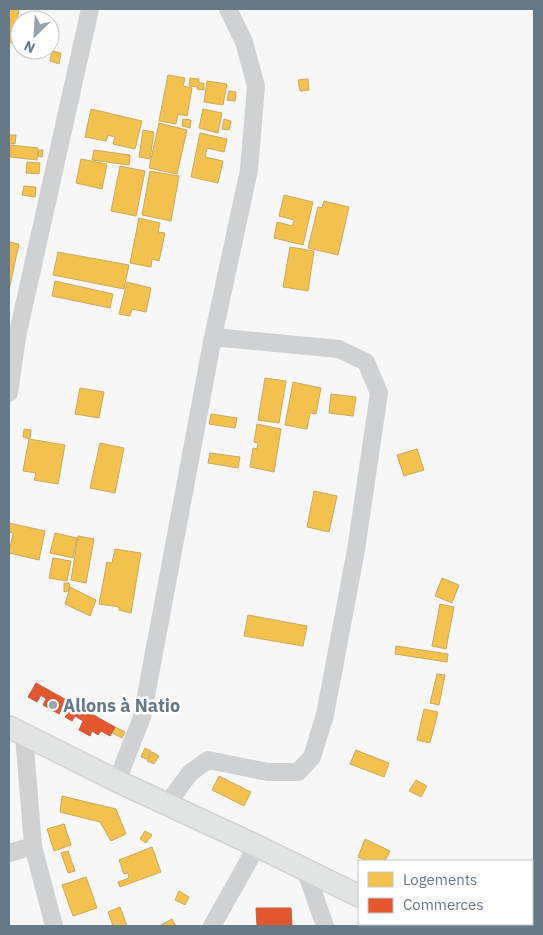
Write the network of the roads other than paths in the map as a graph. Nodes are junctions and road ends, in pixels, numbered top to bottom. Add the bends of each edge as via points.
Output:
1 (90, 9) edge
2 (228, 9) edge
3 (13, 336) edge
4 (213, 337) junction
5 (9, 393) edge
6 (16, 731) edge
7 (117, 781) junction
8 (167, 804) junction
9 (32, 846) junction
10 (257, 846) junction
11 (9, 853) edge
12 (305, 869) junction
13 (358, 896) edge
14 (54, 926) edge
15 (212, 926) edge
16 (325, 926) edge

1 - 3 street
2 - 4 street via 244,42 256,86 249,170
3 - 5 street
4 - 7 street via 142,716
4 - 8 street via 339,349 366,362 379,393 356,550 325,715 312,757 298,772 268,772 208,760 190,773
6 - 7 main road
6 - 9 street
7 - 8 main road
8 - 10 main road
9 - 11 street
9 - 14 street
10 - 12 main road
10 - 15 street
12 - 13 main road
12 - 16 street

